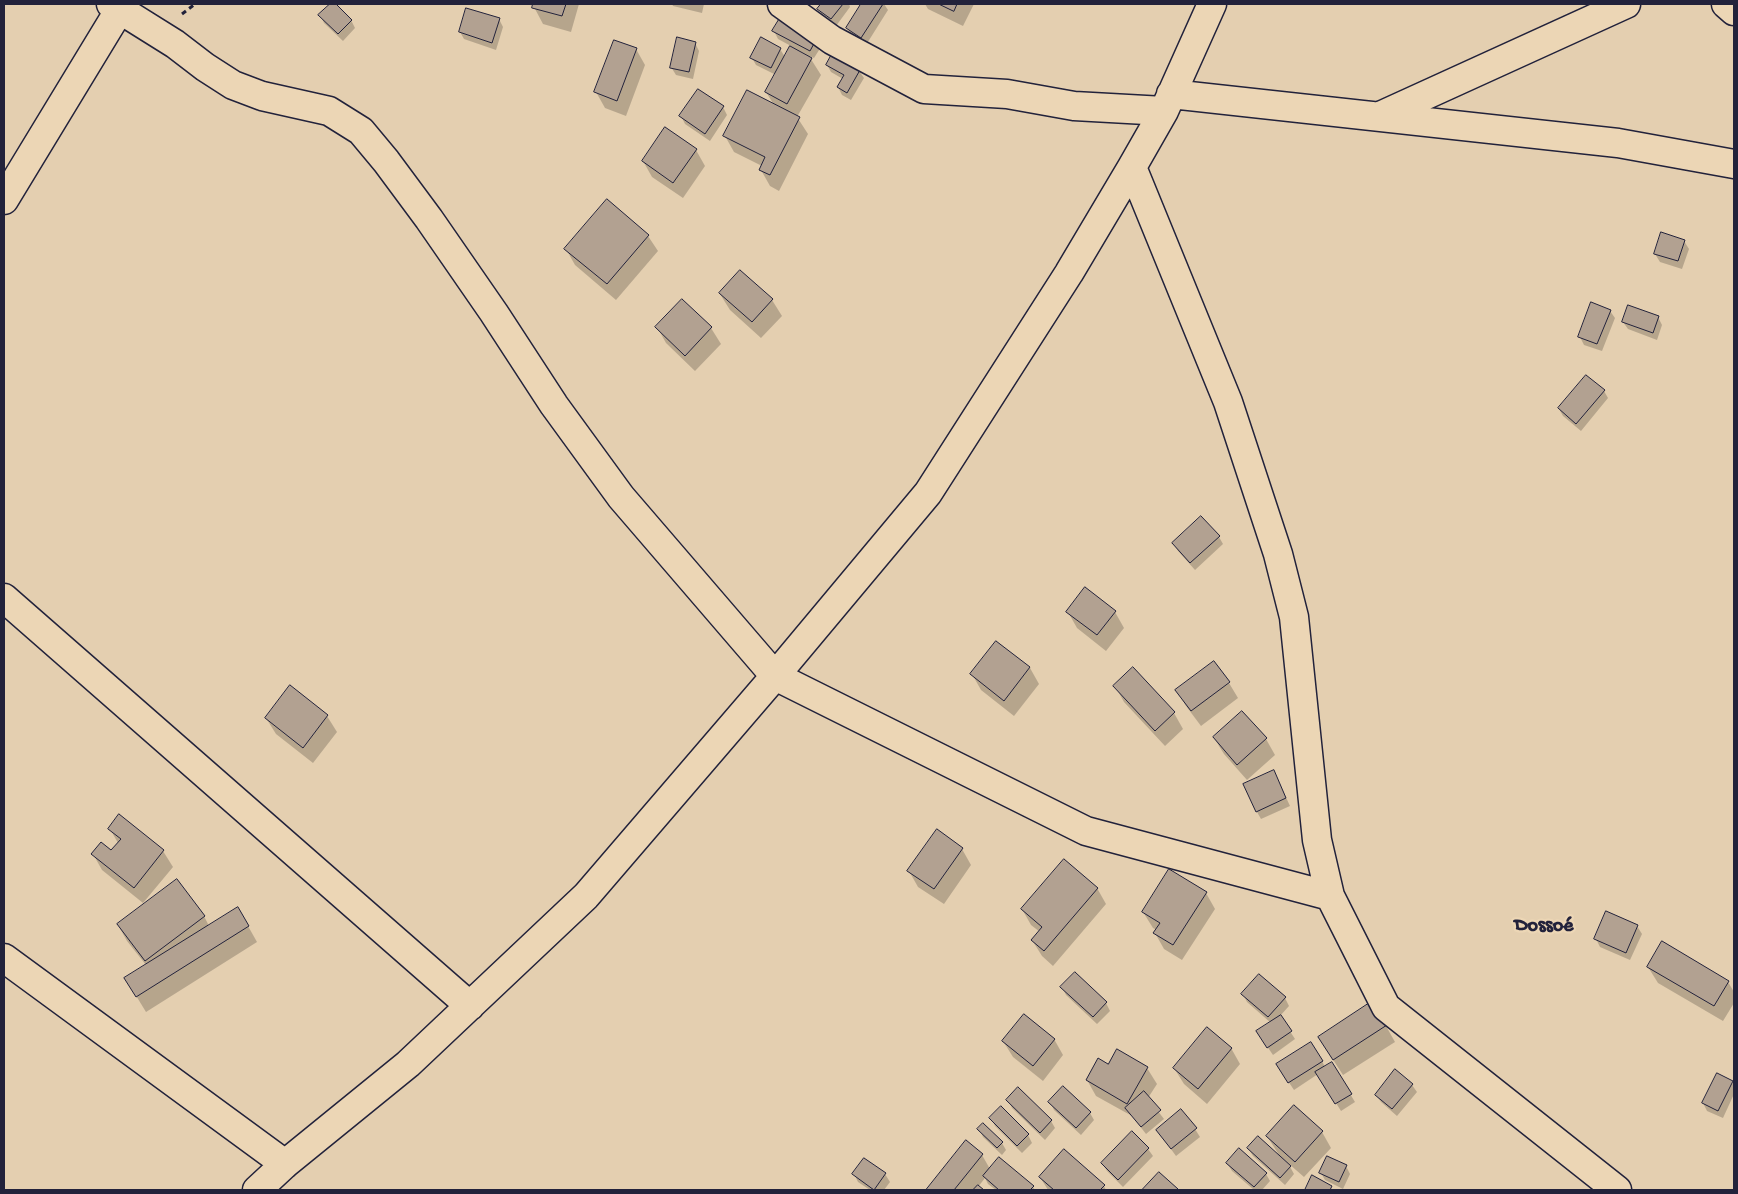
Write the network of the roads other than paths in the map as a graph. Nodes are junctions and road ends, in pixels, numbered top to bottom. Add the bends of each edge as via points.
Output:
1 (782, 4) edge
2 (1212, 4) edge
3 (1626, 4) edge
4 (1726, 4) edge
5 (116, 6) edge
6 (1734, 11) edge
7 (1167, 102) junction
8 (1378, 117) junction
9 (1734, 164) edge
10 (1132, 167) junction
11 (4, 200) edge
12 (4, 598) edge
13 (775, 676) junction
14 (1330, 896) junction
15 (4, 958) edge
16 (470, 1006) junction
17 (285, 1164) junction
18 (257, 1190) edge
19 (1617, 1190) edge

1 - 7 street via 832,40 924,89 1007,94 1074,106
2 - 7 street
3 - 8 street
4 - 6 street
5 - 11 street
5 - 13 street via 233,85 262,96 328,111 361,131 429,219 554,405 621,497
7 - 8 street
7 - 10 street
8 - 9 street via 1618,143
10 - 13 street via 1069,273 928,493
10 - 14 street via 1228,402 1278,554 1294,617 1317,840
12 - 16 street
13 - 14 street via 1086,830
13 - 16 street via 586,896
14 - 19 street via 1386,1007
15 - 17 street
16 - 17 street via 408,1064
17 - 18 street

